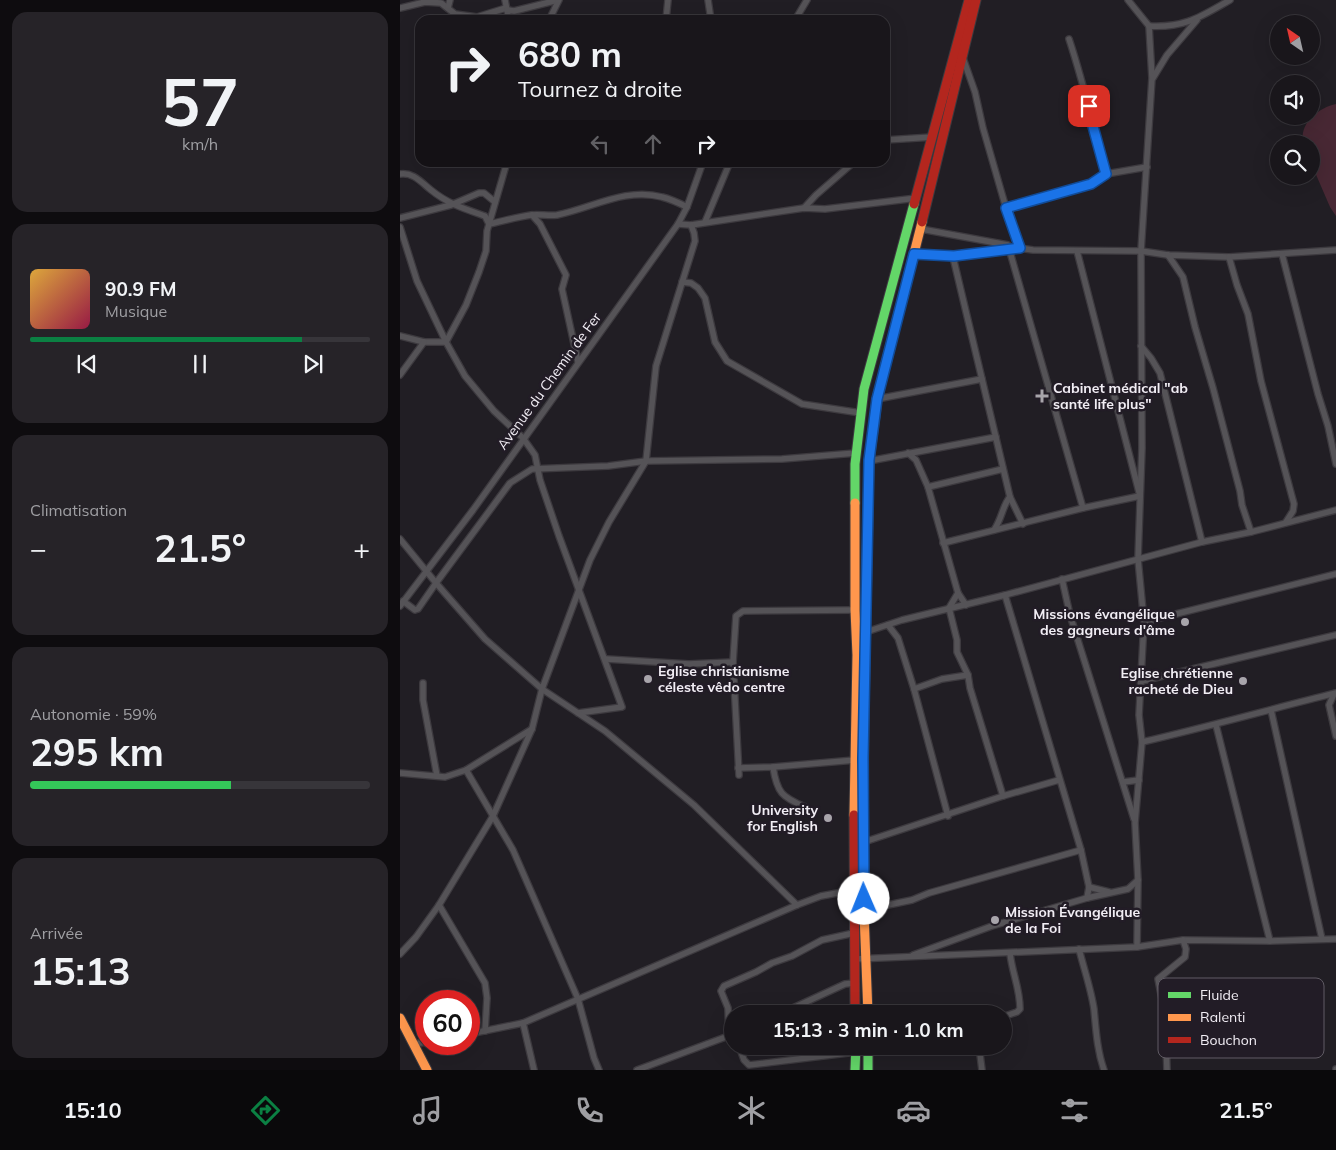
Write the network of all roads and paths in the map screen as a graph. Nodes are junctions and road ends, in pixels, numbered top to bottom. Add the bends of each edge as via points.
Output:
1 (450, 0) edge
2 (506, 0) edge
3 (558, 0) edge
4 (668, 0) edge
5 (708, 0) edge
6 (807, 0) edge
7 (969, 0) edge
8 (976, 0) edge
9 (1128, 0) edge
10 (1230, 0) edge
11 (400, 8) edge
12 (448, 8) junction
13 (506, 9) junction
14 (462, 15) edge
15 (484, 15) edge
16 (508, 15) edge
17 (551, 15) edge
18 (666, 15) edge
19 (710, 15) edge
20 (798, 15) edge
21 (1199, 18) junction
22 (1149, 26) junction
23 (1069, 39) dead end
24 (962, 56) junction
25 (1152, 78) junction
26 (933, 137) junction
27 (890, 140) edge
28 (506, 167) edge
29 (701, 167) edge
30 (728, 167) edge
31 (848, 167) edge
32 (1146, 167) junction
33 (400, 174) edge
34 (1106, 174) junction
35 (917, 198) junction
36 (495, 202) junction
37 (451, 205) junction
38 (687, 207) junction
39 (804, 208) junction
40 (1006, 208) junction
41 (532, 215) junction
42 (400, 218) edge
43 (705, 222) junction
44 (489, 224) junction
45 (678, 224) junction
46 (691, 225) junction
47 (400, 227) edge
48 (921, 229) junction
49 (1010, 248) junction
50 (1020, 248) junction
51 (1077, 250) junction
52 (1336, 250) edge
53 (1141, 251) junction
54 (914, 254) junction
55 (1282, 254) junction
56 (1168, 255) junction
57 (954, 256) junction
58 (1229, 257) junction
59 (682, 282) junction
60 (400, 336) edge
61 (424, 342) junction
62 (446, 342) junction
63 (1142, 346) junction
64 (578, 362) junction
65 (400, 375) edge
66 (982, 379) junction
67 (877, 399) junction
68 (860, 413) junction
69 (996, 437) junction
70 (523, 438) junction
71 (856, 453) junction
72 (908, 453) junction
73 (869, 460) junction
74 (646, 461) junction
75 (1336, 464) edge
76 (538, 469) junction
77 (1003, 469) junction
78 (928, 488) junction
79 (1140, 496) junction
80 (1010, 497) junction
81 (1083, 508) junction
82 (1336, 510) edge
83 (1002, 517) junction
84 (1286, 522) junction
85 (1022, 524) junction
86 (1009, 526) junction
87 (994, 530) junction
88 (1251, 532) junction
89 (400, 539) edge
90 (1202, 542) junction
91 (944, 543) junction
92 (1138, 559) junction
93 (427, 570) junction
94 (1336, 574) edge
95 (1062, 578) junction
96 (436, 583) junction
97 (579, 593) junction
98 (958, 593) junction
99 (1005, 595) junction
100 (402, 604) edge
101 (966, 605) junction
102 (949, 608) junction
103 (855, 610) junction
104 (902, 620) junction
105 (1144, 622) junction
106 (888, 625) junction
107 (866, 632) junction
108 (896, 633) junction
109 (1336, 635) edge
110 (606, 659) junction
111 (733, 662) junction
112 (968, 675) junction
113 (1142, 681) junction
114 (423, 683) dead end
115 (542, 689) junction
116 (914, 690) junction
117 (1335, 693) edge
118 (1321, 696) junction
119 (1329, 705) junction
120 (1270, 710) junction
121 (578, 713) junction
122 (1216, 725) junction
123 (532, 730) junction
124 (1336, 736) edge
125 (1142, 742) junction
126 (855, 760) junction
127 (772, 767) junction
128 (466, 770) junction
129 (400, 773) edge
130 (437, 776) junction
131 (1059, 780) junction
132 (1139, 780) junction
133 (1123, 782) junction
134 (1002, 796) junction
135 (805, 807) dead end
136 (493, 816) junction
137 (948, 816) junction
138 (1135, 823) junction
139 (864, 842) junction
140 (1081, 850) junction
141 (1138, 880) junction
142 (1090, 887) junction
143 (1128, 889) junction
144 (854, 890) junction
145 (1110, 892) junction
146 (1088, 898) junction
147 (1138, 898) junction
148 (439, 905) junction
149 (797, 906) junction
150 (864, 910) junction
151 (854, 933) junction
152 (1322, 939) junction
153 (1336, 939) edge
154 (1183, 940) junction
155 (1270, 941) junction
156 (1137, 947) junction
157 (1079, 949) junction
158 (1010, 953) junction
159 (400, 954) edge
160 (906, 957) junction
161 (855, 959) junction
162 (867, 959) junction
163 (1159, 978) edge
164 (855, 983) junction
165 (578, 999) junction
166 (727, 1005) edge
167 (800, 1005) edge
168 (855, 1005) edge
169 (868, 1005) edge
170 (1012, 1014) edge
171 (400, 1018) edge
172 (523, 1023) junction
173 (485, 1030) junction
174 (480, 1031) edge
175 (724, 1038) edge
176 (414, 1044) joint
177 (742, 1055) edge
178 (821, 1055) edge
179 (856, 1055) edge
180 (868, 1055) edge
181 (980, 1055) edge
182 (751, 1067) edge
183 (427, 1070) edge
184 (534, 1070) edge
185 (599, 1070) edge
186 (637, 1070) edge
187 (856, 1070) edge
188 (868, 1070) edge
189 (982, 1070) edge
190 (1104, 1070) edge

1 - 12 street
2 - 13 street
3 - 13 street via 514,11
3 - 17 street
4 - 18 street
5 - 19 street
6 - 20 street
7 - 26 main road
8 - 24 main road
9 - 22 street
10 - 21 street
11 - 12 street via 425,2 441,3
12 - 14 street
13 - 15 street
13 - 16 street
21 - 22 street via 1178,25
21 - 25 street
22 - 25 street
23 - 34 street
24 - 40 street via 976,92
24 - 48 main road
25 - 32 street
26 - 27 street
26 - 35 main road
28 - 36 street
29 - 38 street, Avenue du Chemin de Fer
30 - 43 street
31 - 39 street
32 - 34 street
32 - 53 street
33 - 37 street via 414,176
34 - 40 street via 1091,184
35 - 39 street via 825,209
35 - 68 main road via 882,320
36 - 37 street via 479,193
36 - 44 street
37 - 42 street
37 - 44 street via 485,216
38 - 41 street via 662,196 635,195 557,214
38 - 45 street, Avenue du Chemin de Fer
39 - 43 street
40 - 50 street
41 - 44 street
41 - 64 street via 566,274 562,289
43 - 46 street
44 - 62 street via 486,251 479,272 466,306
45 - 46 street
45 - 64 street, Avenue du Chemin de Fer
46 - 59 street via 695,241
47 - 62 street via 417,281
48 - 49 street via 1006,243
48 - 54 main road
49 - 50 street
49 - 57 street
49 - 81 street
50 - 51 street
51 - 53 street
51 - 79 street
52 - 55 street
53 - 56 street
53 - 63 street
54 - 57 street
54 - 67 main road
55 - 58 street
55 - 75 street
56 - 58 street
56 - 88 street via 1183,277
57 - 66 street
58 - 84 street via 1248,314 1261,381 1294,504
59 - 68 street via 691,283 705,298 715,342 727,361 802,404
59 - 74 street via 656,366
60 - 61 street
61 - 62 street
61 - 65 street
62 - 70 street via 476,390 494,412
63 - 79 street
63 - 90 street via 1160,373
64 - 70 street, Avenue du Chemin de Fer
66 - 67 street
66 - 69 street
67 - 73 main road
68 - 71 main road
69 - 72 street
69 - 77 street
70 - 76 street via 535,455
70 - 93 street, Avenue du Chemin de Fer
71 - 74 street via 782,459
71 - 103 main road
72 - 73 street
72 - 78 street via 916,460
73 - 107 main road
74 - 76 street
74 - 97 street via 609,522 590,560
76 - 96 street via 523,473 510,483
76 - 97 street
77 - 78 street
77 - 80 street
78 - 91 street
79 - 81 street
79 - 92 street
80 - 83 street
80 - 85 street
81 - 85 street
82 - 84 street
83 - 86 street
83 - 87 street
84 - 88 street
85 - 86 street
86 - 87 street
87 - 91 street
88 - 90 street
89 - 93 street
90 - 92 street
91 - 98 street
92 - 95 street
92 - 105 street
93 - 96 street
93 - 100 street, Avenue du Chemin de Fer
94 - 105 street
95 - 99 street
95 - 133 street via 1070,615
96 - 100 street via 418,609
96 - 115 street via 485,639
97 - 110 street
97 - 115 street
98 - 101 street
98 - 102 street
99 - 101 street
99 - 131 street
101 - 102 street
102 - 104 street
102 - 112 street via 957,652
103 - 111 street via 743,611 736,616
103 - 126 main road
104 - 106 street
104 - 108 street
105 - 113 street
106 - 107 street
106 - 108 street
107 - 139 main road
108 - 116 street
109 - 113 street
110 - 111 street via 689,664
110 - 121 street via 622,707
111 - 127 street via 738,772
112 - 116 street via 935,681
112 - 134 street
113 - 125 street via 1139,715
114 - 130 street via 423,700
115 - 121 street
115 - 123 street
116 - 137 street
117 - 118 street
117 - 119 street
118 - 119 street
118 - 120 street
119 - 124 street
120 - 122 street
120 - 152 street
121 - 149 street via 694,805
122 - 125 street
122 - 155 street
123 - 128 street
123 - 136 street
125 - 132 street
126 - 127 street
126 - 144 main road
127 - 135 street via 782,795
128 - 130 street via 446,777
128 - 136 street
129 - 130 street
131 - 134 street
131 - 140 street
132 - 133 street
132 - 138 street
133 - 138 street
134 - 137 street
136 - 148 street
136 - 165 street via 513,850
137 - 139 street
138 - 141 street
139 - 150 main road
140 - 142 street
140 - 150 street via 912,900
141 - 143 street
141 - 147 street
142 - 145 street
142 - 146 street
143 - 145 street
143 - 147 street
144 - 149 street via 821,896
144 - 151 main road
145 - 146 street
146 - 160 street via 992,926
147 - 156 street
148 - 159 street
148 - 173 street via 485,983
149 - 165 street
150 - 162 main road
151 - 161 main road
151 - 166 street via 822,940 724,986 721,991
152 - 153 street
152 - 155 street
154 - 155 street
154 - 156 street
154 - 163 street via 1184,957
156 - 157 street
157 - 158 street
157 - 190 street via 1094,1008
158 - 160 street
158 - 170 street via 1020,994 1020,1009
160 - 162 street
161 - 162 street
161 - 164 main road
162 - 169 main road
164 - 167 street via 845,984
164 - 168 main road
165 - 172 street
165 - 185 street
171 - 176 main road
172 - 173 street
172 - 184 street
173 - 174 street
175 - 186 street
176 - 183 main road
177 - 182 street
178 - 182 street
179 - 187 main road
180 - 188 main road
181 - 189 street

